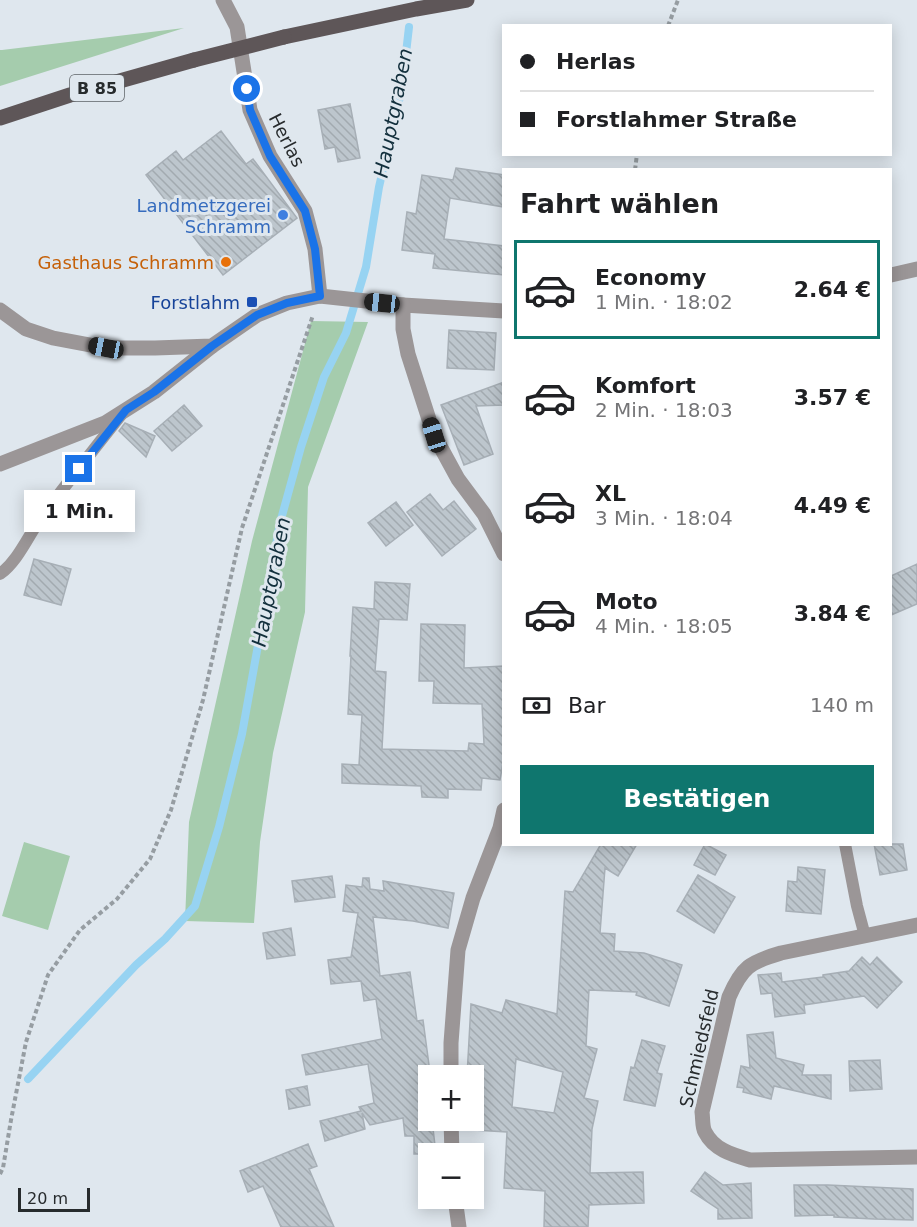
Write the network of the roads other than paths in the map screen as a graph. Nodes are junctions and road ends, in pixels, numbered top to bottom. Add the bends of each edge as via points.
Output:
1 (224, 0) edge
2 (467, 0) edge
3 (0, 118) edge
4 (917, 269) edge
5 (892, 275) edge
6 (320, 296) junction
7 (403, 305) junction
8 (0, 310) edge
9 (502, 311) edge
10 (212, 346) junction
11 (126, 410) junction
12 (0, 464) edge
13 (501, 537) edge
14 (0, 574) edge
15 (502, 819) edge
16 (845, 846) edge
17 (917, 925) edge
18 (865, 936) junction
19 (451, 1065) edge
20 (917, 1157) edge
21 (457, 1209) edge
22 (459, 1227) edge

1 - 6 street, Herlas via 237,27 250,110 270,156 305,211 315,249
2 - 3 main road, B 85, bridge via 284,37 69,95
4 - 5 street
6 - 7 street
6 - 10 street via 257,315
7 - 9 street
7 - 13 street via 408,354 434,435 458,479
8 - 10 street via 26,329 106,348
10 - 11 street
11 - 12 street via 105,423
11 - 14 lane
15 - 19 street via 458,950
16 - 18 lane
17 - 18 street, Schmiedsfeld
18 - 20 street, Schmiedsfeld via 781,953 747,966 729,997 702,1112 704,1131 729,1154 750,1160
21 - 22 street

